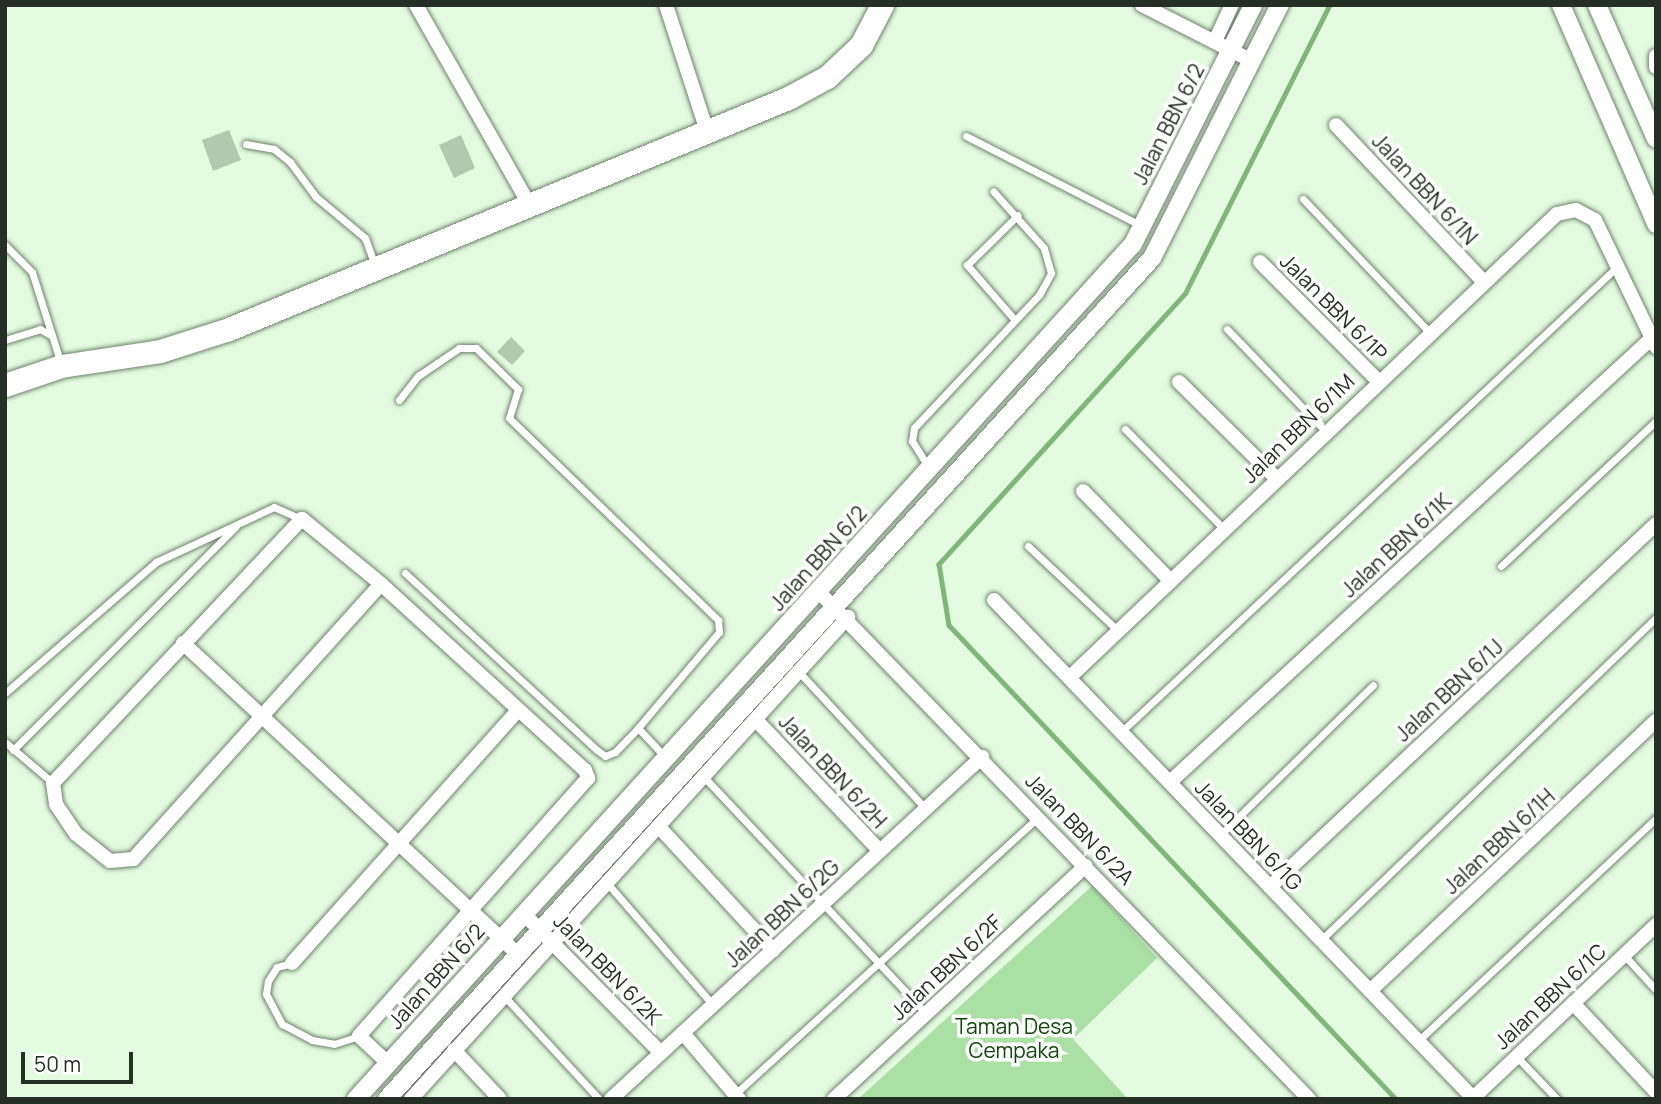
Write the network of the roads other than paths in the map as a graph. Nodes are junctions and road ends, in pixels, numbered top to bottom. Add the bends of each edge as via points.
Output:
1 (416, 5) edge
2 (666, 5) edge
3 (882, 5) edge
4 (1142, 5) edge
5 (1232, 5) edge
6 (1253, 5) edge
7 (1280, 5) edge
8 (1561, 5) edge
9 (1597, 5) edge
10 (1223, 46) junction
11 (1252, 61) junction
12 (1336, 125) dead end
13 (707, 131) junction
14 (966, 136) dead end
15 (1656, 139) edge
16 (246, 144) dead end
17 (993, 191) dead end
18 (1303, 199) dead end
19 (530, 206) junction
20 (1018, 215) junction
21 (1656, 224) edge
22 (1142, 226) junction
23 (5, 245) edge
24 (1260, 262) dead end
25 (1620, 264) junction
26 (376, 266) junction
27 (1483, 281) junction
28 (1014, 319) junction
29 (1227, 329) dead end
30 (1430, 333) junction
31 (52, 336) junction
32 (5, 340) edge
33 (1654, 343) edge
34 (61, 366) junction
35 (1378, 381) junction
36 (1179, 382) dead end
37 (5, 385) edge
38 (400, 400) dead end
39 (1656, 421) edge
40 (1125, 429) dead end
41 (1325, 431) junction
42 (929, 468) junction
43 (1276, 478) junction
44 (1083, 491) dead end
45 (302, 519) junction
46 (238, 524) junction
47 (1656, 524) edge
48 (1223, 528) junction
49 (1028, 546) dead end
50 (1501, 566) dead end
51 (405, 573) dead end
52 (1169, 579) junction
53 (381, 584) junction
54 (818, 592) junction
55 (994, 600) dead end
56 (842, 612) junction
57 (1656, 618) edge
58 (1117, 630) junction
59 (183, 643) junction
60 (799, 671) junction
61 (1071, 676) junction
62 (1373, 685) dead end
63 (5, 693) edge
64 (518, 710) junction
65 (261, 715) junction
66 (755, 720) junction
67 (1656, 721) edge
68 (638, 729) junction
69 (1121, 732) junction
70 (5, 742) edge
71 (13, 750) junction
72 (982, 757) junction
73 (668, 759) junction
74 (704, 777) junction
75 (1170, 782) junction
76 (53, 783) junction
77 (926, 809) junction
78 (1039, 817) junction
79 (1656, 818) edge
80 (659, 827) junction
81 (1220, 835) junction
82 (400, 843) junction
83 (880, 851) junction
84 (1086, 866) junction
85 (607, 883) junction
86 (1270, 887) junction
87 (825, 903) junction
88 (474, 910) junction
89 (524, 914) junction
90 (1656, 925) edge
91 (547, 936) junction
92 (501, 938) junction
93 (1321, 940) junction
94 (773, 950) junction
95 (518, 954) junction
96 (1624, 955) junction
97 (879, 962) junction
98 (292, 963) joint
99 (1656, 990) edge
100 (1370, 991) junction
101 (504, 996) junction
102 (1573, 1003) junction
103 (713, 1005) junction
104 (927, 1014) junction
105 (683, 1033) junction
106 (359, 1036) junction
107 (1418, 1041) junction
108 (454, 1050) junction
109 (661, 1053) junction
110 (1517, 1057) junction
111 (388, 1063) junction
112 (1656, 1092) edge
113 (734, 1097) edge
114 (1473, 1098) edge
115 (356, 1099) edge
116 (387, 1099) edge
117 (411, 1099) edge
118 (500, 1099) edge
119 (598, 1099) edge
120 (611, 1099) edge
121 (834, 1099) edge
122 (1309, 1099) edge
123 (1557, 1099) edge

1 - 19 street
2 - 13 street
3 - 13 main road via 861,45 827,77
4 - 10 street
5 - 10 street
6 - 10 street, Jalan BBN 6/2
7 - 11 street
8 - 21 street
9 - 15 street
10 - 11 street
10 - 22 street, Jalan BBN 6/2
11 - 56 street via 1152,258
12 - 27 street, Jalan BBN 6/1N
13 - 19 main road
14 - 22 lane
16 - 26 lane via 274,149 290,162 316,197 365,238
17 - 20 lane
18 - 30 lane
19 - 26 main road
20 - 28 lane via 1044,248 1051,273 1039,295
20 - 28 lane via 967,265
22 - 42 street, Jalan BBN 6/2 via 1133,244
23 - 31 lane via 32,272
24 - 35 street, Jalan BBN 6/1P
25 - 27 street, Jalan BBN 6/1M via 1595,220 1576,209 1557,214
25 - 33 street
25 - 69 lane
26 - 34 main road via 183,344
27 - 30 street, Jalan BBN 6/1M
28 - 42 lane via 914,428 912,441
29 - 41 lane
30 - 35 street, Jalan BBN 6/1M
31 - 32 lane via 40,329
31 - 34 lane
33 - 75 street, Jalan BBN 6/1K
34 - 37 main road
35 - 41 street, Jalan BBN 6/1M
36 - 43 street
38 - 68 lane via 418,376 459,348 476,348 517,389 509,418 718,620 719,632
39 - 50 lane
40 - 48 lane
41 - 43 street, Jalan BBN 6/1M
42 - 54 street, Jalan BBN 6/2
43 - 48 street, Jalan BBN 6/1M
44 - 52 street
45 - 46 lane via 274,507
45 - 53 street
45 - 59 street
46 - 63 lane via 156,562
46 - 71 lane
47 - 86 street, Jalan BBN 6/1J
48 - 52 street, Jalan BBN 6/1M
49 - 58 lane
51 - 68 lane via 597,750 606,756 615,752
52 - 58 street, Jalan BBN 6/1M
53 - 64 street
53 - 65 street
54 - 56 street, Jalan BBN 6/2A
54 - 73 street, Jalan BBN 6/2
55 - 61 street, Jalan BBN 6/1G
56 - 60 street
56 - 72 street, Jalan BBN 6/2A
56 - 91 street
57 - 93 lane
58 - 61 street, Jalan BBN 6/1M
59 - 65 street
59 - 76 street
60 - 66 street
60 - 77 lane
61 - 69 street, Jalan BBN 6/1G
62 - 81 lane
64 - 82 street
64 - 88 street via 585,770 588,778
65 - 76 street via 133,859 123,863 110,861 76,834 56,804
65 - 82 street
66 - 74 street
66 - 83 street, Jalan BBN 6/2H
67 - 100 street, Jalan BBN 6/1H
68 - 73 lane
69 - 75 street, Jalan BBN 6/1G
70 - 71 lane
71 - 76 lane
72 - 77 street, Jalan BBN 6/2G
72 - 78 street, Jalan BBN 6/2A
73 - 89 street, Jalan BBN 6/2
74 - 80 street
74 - 87 lane
75 - 81 street, Jalan BBN 6/1G
77 - 83 street, Jalan BBN 6/2G
78 - 84 street, Jalan BBN 6/2A
78 - 97 lane
79 - 107 lane
80 - 85 street
80 - 94 street
81 - 86 street, Jalan BBN 6/1G
82 - 88 street
82 - 98 street
83 - 87 street, Jalan BBN 6/2G
84 - 104 street, Jalan BBN 6/2F
84 - 122 street, Jalan BBN 6/2A
85 - 91 street
85 - 103 lane
86 - 93 street, Jalan BBN 6/1G
87 - 94 street, Jalan BBN 6/2G
87 - 97 lane
88 - 92 street
88 - 106 street
89 - 91 street, Jalan BBN 6/2K
89 - 92 street, Jalan BBN 6/2
90 - 96 street, Jalan BBN 6/1C
91 - 95 street
91 - 101 street
91 - 109 street, Jalan BBN 6/2K
92 - 95 street
92 - 111 street, Jalan BBN 6/2
93 - 100 street, Jalan BBN 6/1G
94 - 103 street, Jalan BBN 6/2G
95 - 116 street
96 - 99 lane
96 - 102 street, Jalan BBN 6/1C
97 - 104 lane
97 - 113 lane
98 - 106 lane via 277,967 268,981 266,994 282,1024 312,1040 334,1044
100 - 107 street, Jalan BBN 6/1G
101 - 108 street
101 - 119 lane
102 - 110 street, Jalan BBN 6/1C
102 - 112 street
103 - 105 street, Jalan BBN 6/2G
104 - 121 street, Jalan BBN 6/2F
105 - 109 street, Jalan BBN 6/2G
105 - 113 street
106 - 111 street
107 - 114 street, Jalan BBN 6/1G
108 - 117 street
108 - 118 street
109 - 120 street, Jalan BBN 6/2G
110 - 114 street, Jalan BBN 6/1C
110 - 123 lane
111 - 115 street, Jalan BBN 6/2

